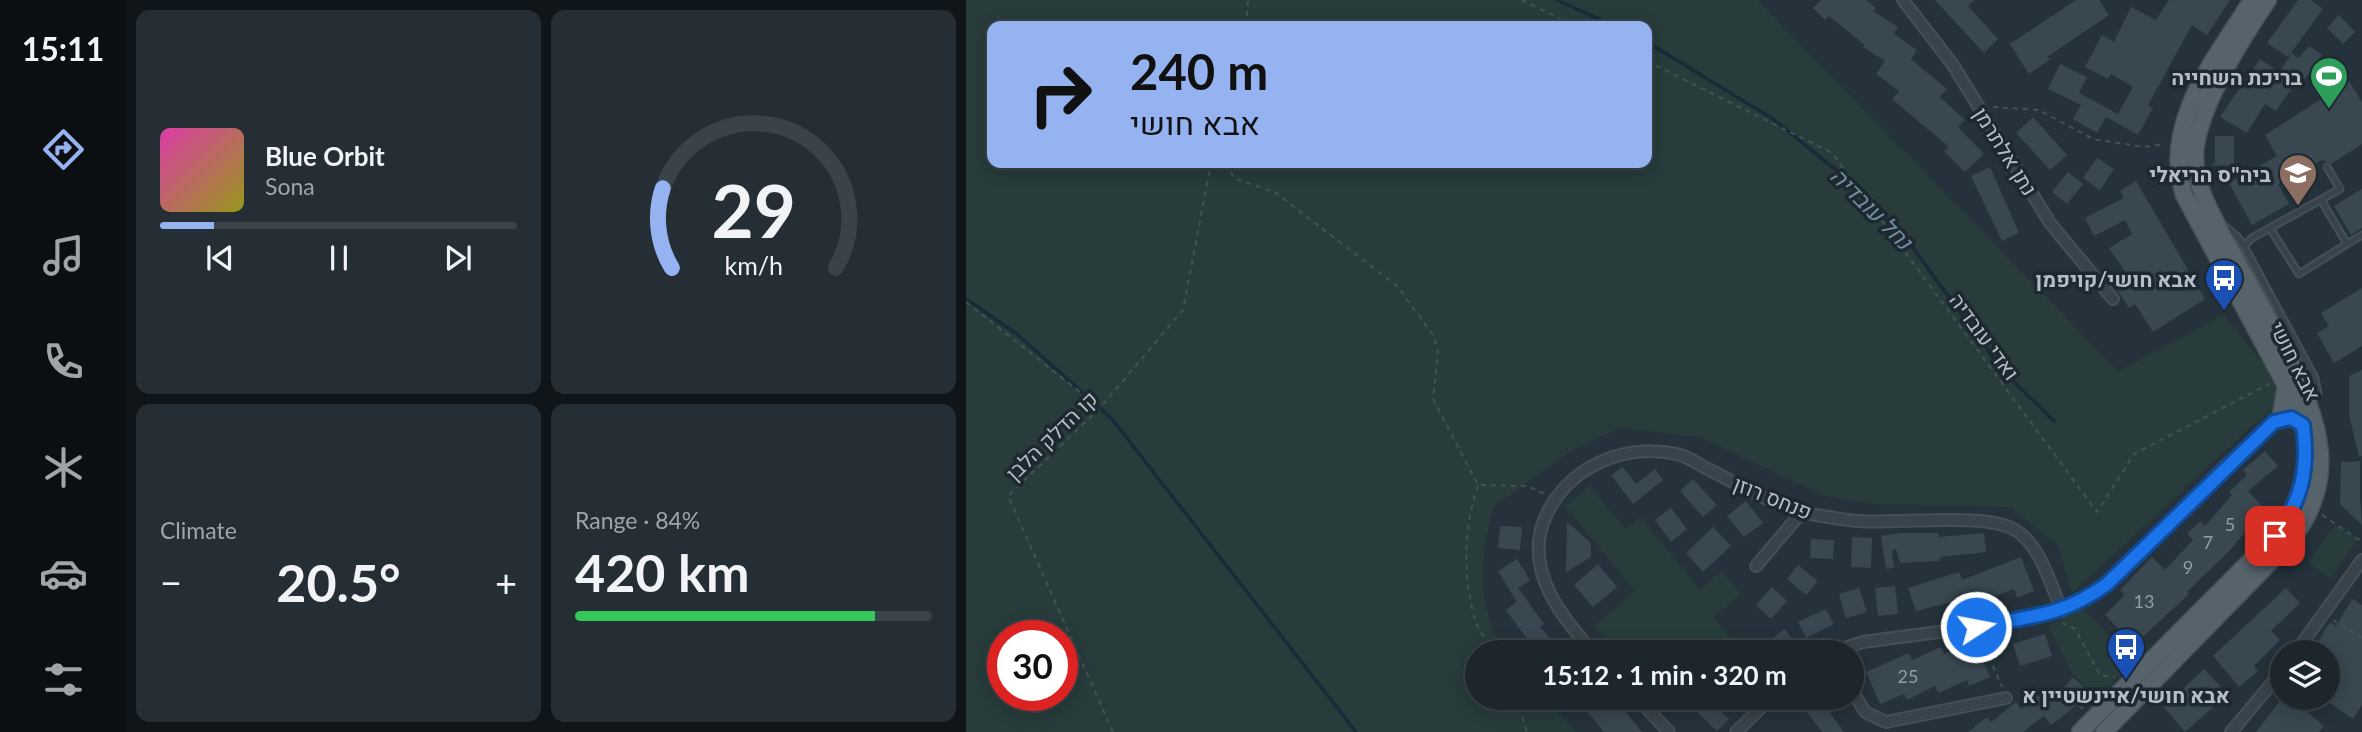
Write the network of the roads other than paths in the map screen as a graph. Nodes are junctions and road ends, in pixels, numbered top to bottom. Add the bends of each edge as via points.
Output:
1 (1903, 0) edge
2 (2252, 0) edge
3 (2268, 0) edge
4 (2327, 167) dead end
5 (2321, 200) junction
6 (2217, 223) junction
7 (2271, 230) junction
8 (2362, 235) edge
9 (2347, 244) junction
10 (2244, 246) junction
11 (2113, 299) dead end
12 (2298, 402) junction
13 (2278, 418) junction
14 (1801, 513) junction
15 (2362, 560) edge
16 (1756, 566) dead end
17 (2062, 611) junction
18 (1583, 640) edge
19 (2304, 640) edge
20 (1864, 642) edge
21 (2270, 685) edge
22 (2006, 698) road end
23 (1648, 710) edge
24 (1758, 710) edge
25 (1864, 710) edge
26 (1669, 732) edge
27 (1736, 732) edge
28 (2080, 732) edge
29 (2104, 732) edge
30 (2231, 732) edge

1 - 11 street, נתן אלתרמן via 1953,65 2050,223
2 - 12 main road, אבא חושי via 2189,105 2179,141 2179,170 2184,195
3 - 6 main road, אבא חושי via 2203,111 2197,132 2199,186
4 - 5 lane via 2340,188
5 - 7 lane
5 - 9 lane
6 - 10 lane via 2234,232
6 - 12 main road, אבא חושי
7 - 9 lane via 2299,274
7 - 10 lane
8 - 9 lane
10 - 12 lane via 2317,382 2318,394
12 - 13 main road
12 - 13 street
12 - 13 street via 2291,418
12 - 28 main road, אבא חושי via 2304,477 2288,520
12 - 29 main road, אבא חושי via 2321,462 2312,508 2288,544
13 - 17 street via 2107,584
14 - 16 street
14 - 17 street, פנחס רוזן via 1858,521 1990,522 2012,527 2035,552
14 - 18 street, פנחס רוזן via 1678,454 1620,454 1592,464 1570,482 1547,513 1538,540 1540,569 1554,605
15 - 19 street
17 - 20 street
21 - 30 street
22 - 25 street via 1886,722
23 - 26 street
24 - 27 street

